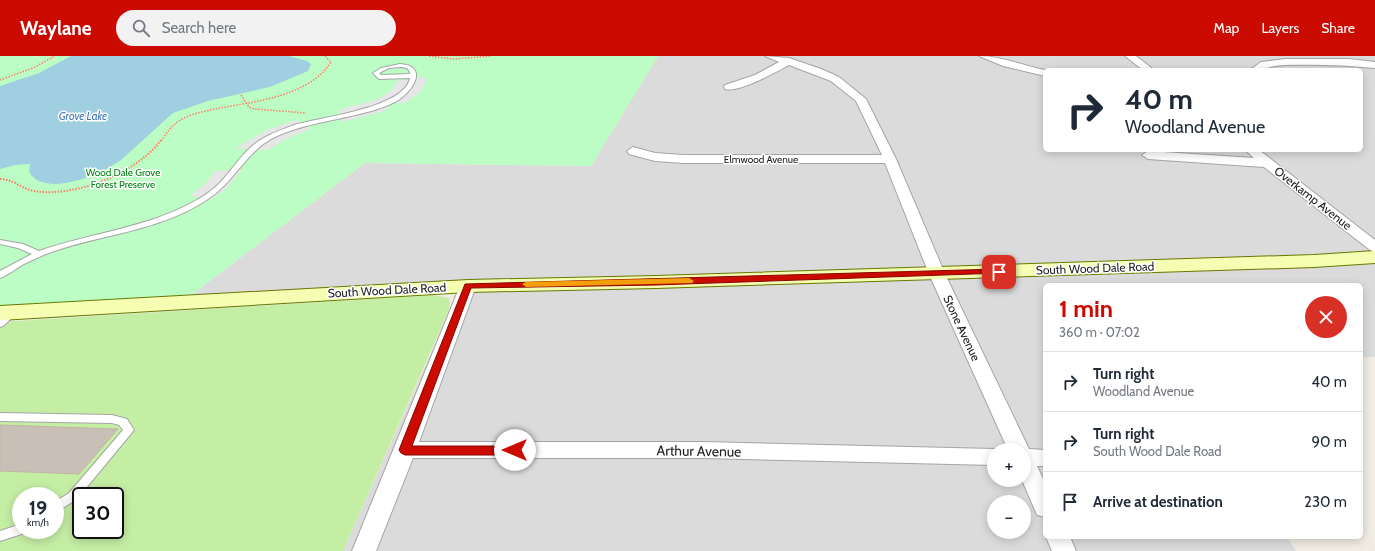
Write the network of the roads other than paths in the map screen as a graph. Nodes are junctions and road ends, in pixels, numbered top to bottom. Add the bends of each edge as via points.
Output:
1 (770, 56) edge
2 (984, 56) edge
3 (1130, 56) edge
4 (789, 61) junction
5 (1375, 66) edge
6 (1146, 68) edge
7 (1258, 68) edge
8 (1043, 73) edge
9 (413, 76) junction
10 (729, 86) dead end
11 (633, 151) dead end
12 (1253, 152) edge
13 (1148, 155) dead end
14 (890, 159) junction
15 (1267, 163) junction
16 (0, 242) edge
17 (1375, 247) edge
18 (38, 254) junction
19 (1375, 257) edge
20 (937, 274) junction
21 (0, 275) edge
22 (468, 286) junction
23 (4, 317) edge
24 (0, 417) edge
25 (1017, 443) edge
26 (405, 450) junction
27 (987, 457) edge
28 (1031, 458) edge
29 (1043, 458) edge
30 (1031, 475) edge
31 (64, 502) edge
32 (1043, 503) edge
33 (12, 533) edge
34 (0, 536) edge
35 (1059, 539) edge
36 (364, 551) edge
37 (1064, 551) edge

1 - 4 street, Stone Avenue
2 - 8 street via 1002,64
3 - 6 street
4 - 10 street via 759,77
4 - 14 street, Stone Avenue via 835,79 857,94 866,106
5 - 7 street via 1349,62 1285,62 1265,64
9 - 9 lane via 411,68 402,66 388,67 376,73 376,76 384,78
9 - 18 lane via 411,86 390,102 287,130 258,144 242,158 220,187 178,212 140,226 74,242
11 - 14 street, Elmwood Avenue via 655,157 683,159
12 - 15 street, Overkamp Avenue
13 - 15 street
14 - 20 street, Stone Avenue
15 - 17 street, Overkamp Avenue
16 - 18 lane via 20,246
18 - 21 lane
19 - 20 main road, South Wood Dale Road
20 - 22 main road, South Wood Dale Road
20 - 25 street, Stone Avenue
22 - 23 main road, South Wood Dale Road
22 - 26 street
24 - 31 lane via 112,419 123,422 129,430 73,496
26 - 27 street, Arthur Avenue via 703,450
26 - 36 street
28 - 29 street
30 - 32 street
33 - 34 lane
35 - 37 street

